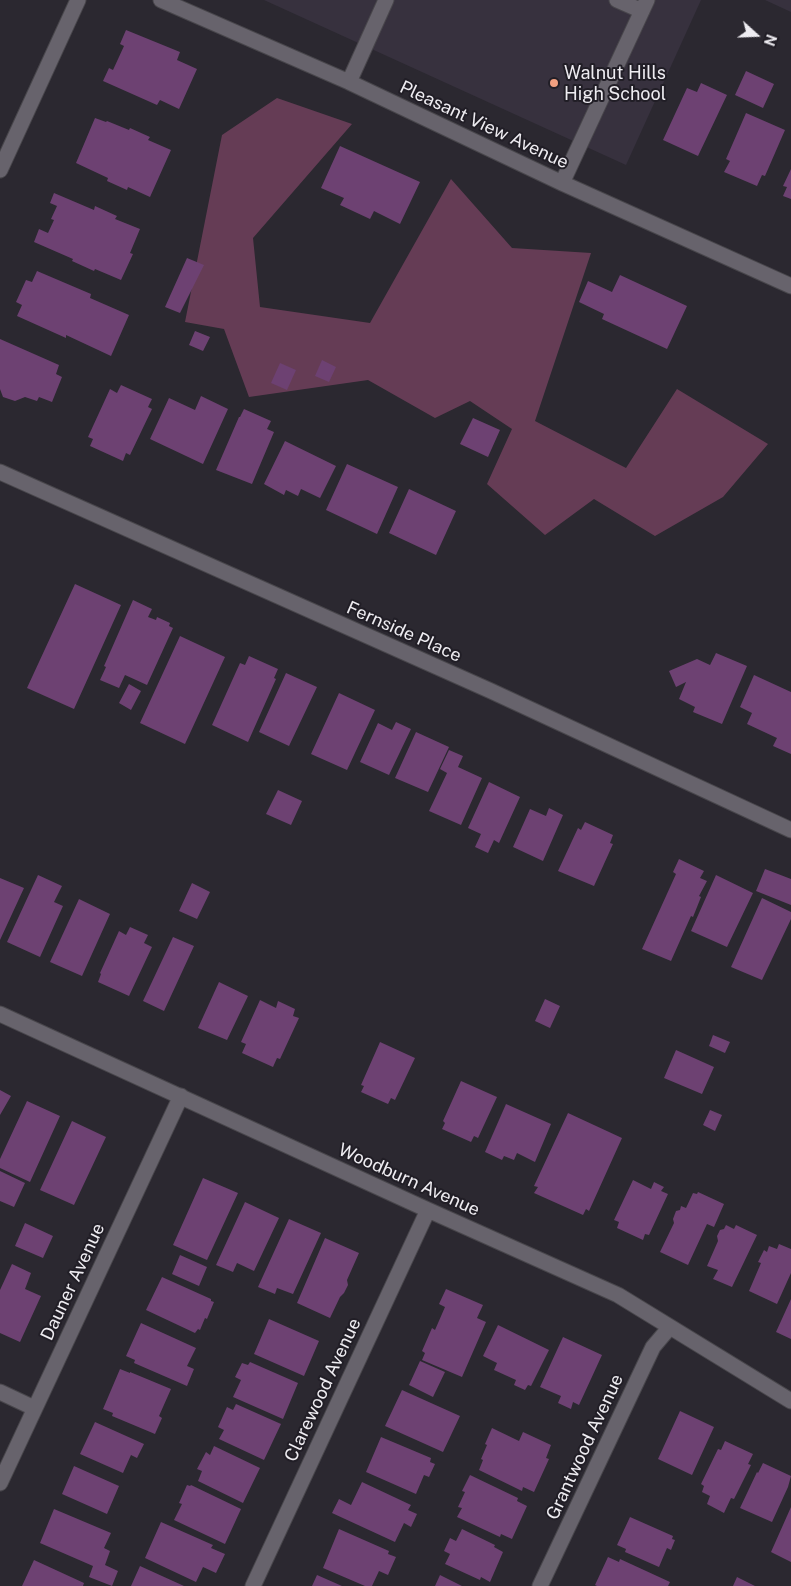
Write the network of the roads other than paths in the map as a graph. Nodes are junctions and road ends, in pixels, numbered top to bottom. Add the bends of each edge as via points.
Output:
1 (78, 0) edge
2 (161, 0) edge
3 (386, 0) edge
4 (617, 0) edge
5 (645, 6) edge
6 (349, 82) junction
7 (0, 170) edge
8 (562, 183) junction
9 (791, 286) edge
10 (0, 472) edge
11 (791, 830) edge
12 (0, 1014) edge
13 (181, 1096) junction
14 (428, 1210) junction
15 (670, 1326) junction
16 (0, 1392) edge
17 (791, 1401) edge
18 (34, 1408) junction
19 (0, 1483) edge
20 (253, 1586) edge
21 (540, 1586) edge

1 - 7 street
2 - 6 street, Pleasant View Avenue
3 - 6 street
4 - 5 street
5 - 8 street
6 - 8 street, Pleasant View Avenue
8 - 9 street, Pleasant View Avenue
10 - 11 street, Fernside Place via 491,691
12 - 13 street, Woodburn Avenue
13 - 14 street, Woodburn Avenue
13 - 18 street, Dauner Avenue
14 - 15 street, Woodburn Avenue via 618,1295
14 - 20 street, Clarewood Avenue
15 - 17 street, Woodburn Avenue
15 - 21 street, Grantwood Avenue via 653,1347
16 - 18 street
18 - 19 street, Dauner Avenue

